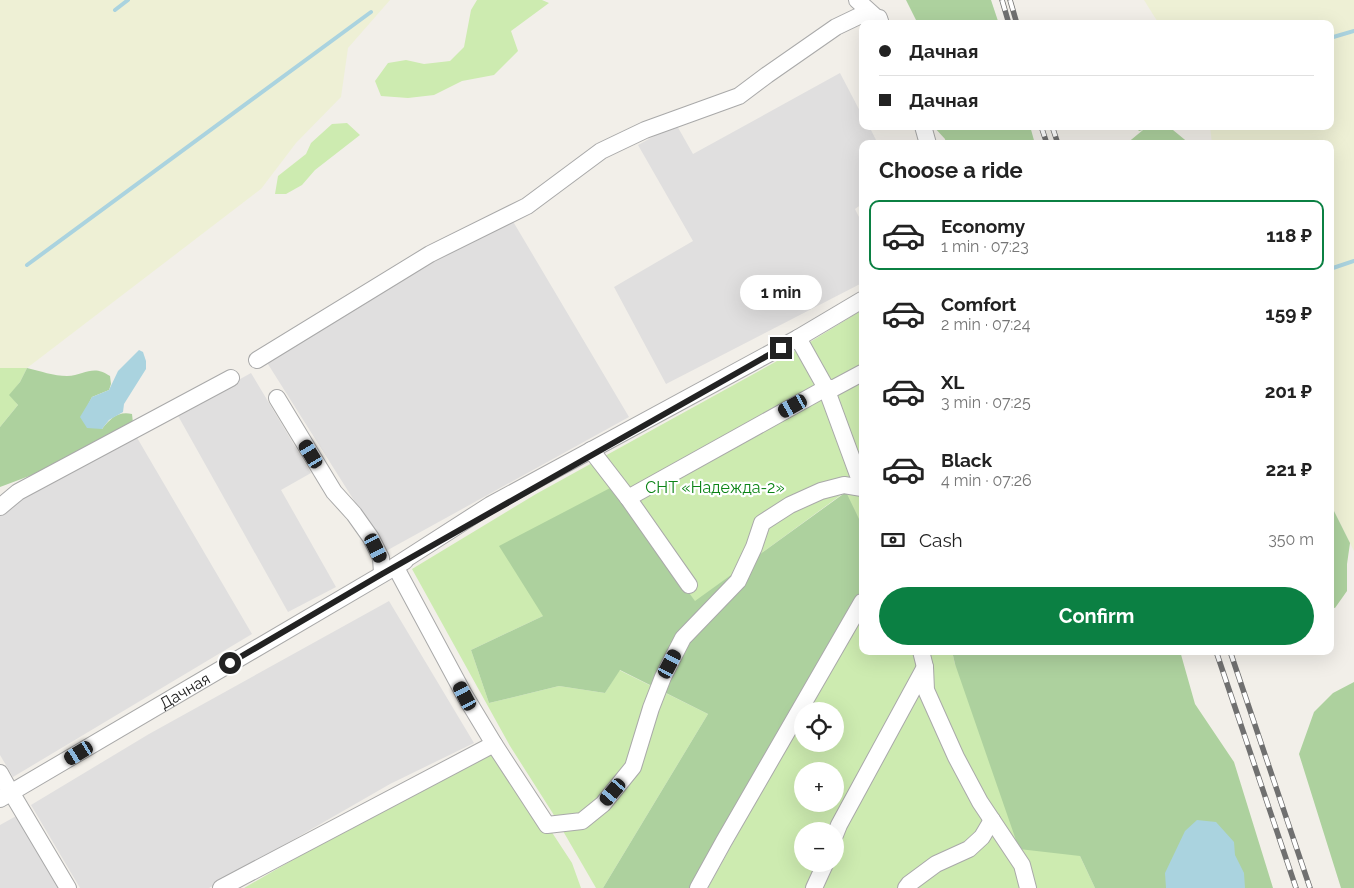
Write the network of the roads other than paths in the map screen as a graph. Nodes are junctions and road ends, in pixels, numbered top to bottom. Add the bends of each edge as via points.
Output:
1 (857, 0) edge
2 (873, 20) edge
3 (879, 20) edge
4 (859, 302) edge
5 (798, 338) junction
6 (257, 360) dead end
7 (859, 376) edge
8 (231, 378) dead end
9 (826, 388) junction
10 (276, 398) dead end
11 (591, 450) junction
12 (859, 479) edge
13 (859, 487) edge
14 (628, 498) junction
15 (0, 507) edge
16 (389, 570) junction
17 (689, 585) dead end
18 (859, 607) edge
19 (923, 659) edge
20 (494, 744) junction
21 (0, 773) edge
22 (8, 796) edge
23 (992, 820) junction
24 (841, 822) edge
25 (821, 872) edge
26 (68, 888) edge
27 (221, 888) edge
28 (698, 888) edge
29 (814, 888) edge
30 (906, 888) edge
31 (1028, 888) edge

1 - 3 street
2 - 6 street via 858,16 836,27 739,96 645,130 601,151 528,206 430,254
4 - 5 street
5 - 9 street
5 - 11 street
5 - 16 street, Дачная
7 - 9 street via 834,388
8 - 15 street via 26,487
9 - 12 street
9 - 14 street
10 - 16 street via 334,492 372,538
11 - 14 street
11 - 16 street via 490,505
13 - 20 street via 844,485 821,491 762,524 738,581 683,638 663,676 633,767 603,804 582,821 547,826
14 - 17 street
16 - 20 street
16 - 22 street, Дачная
18 - 28 street
19 - 23 street via 926,690 956,757
19 - 24 street
20 - 27 street
21 - 22 street
22 - 26 street
23 - 30 street via 982,837 969,849 936,864
23 - 31 street via 1022,865
25 - 29 street

